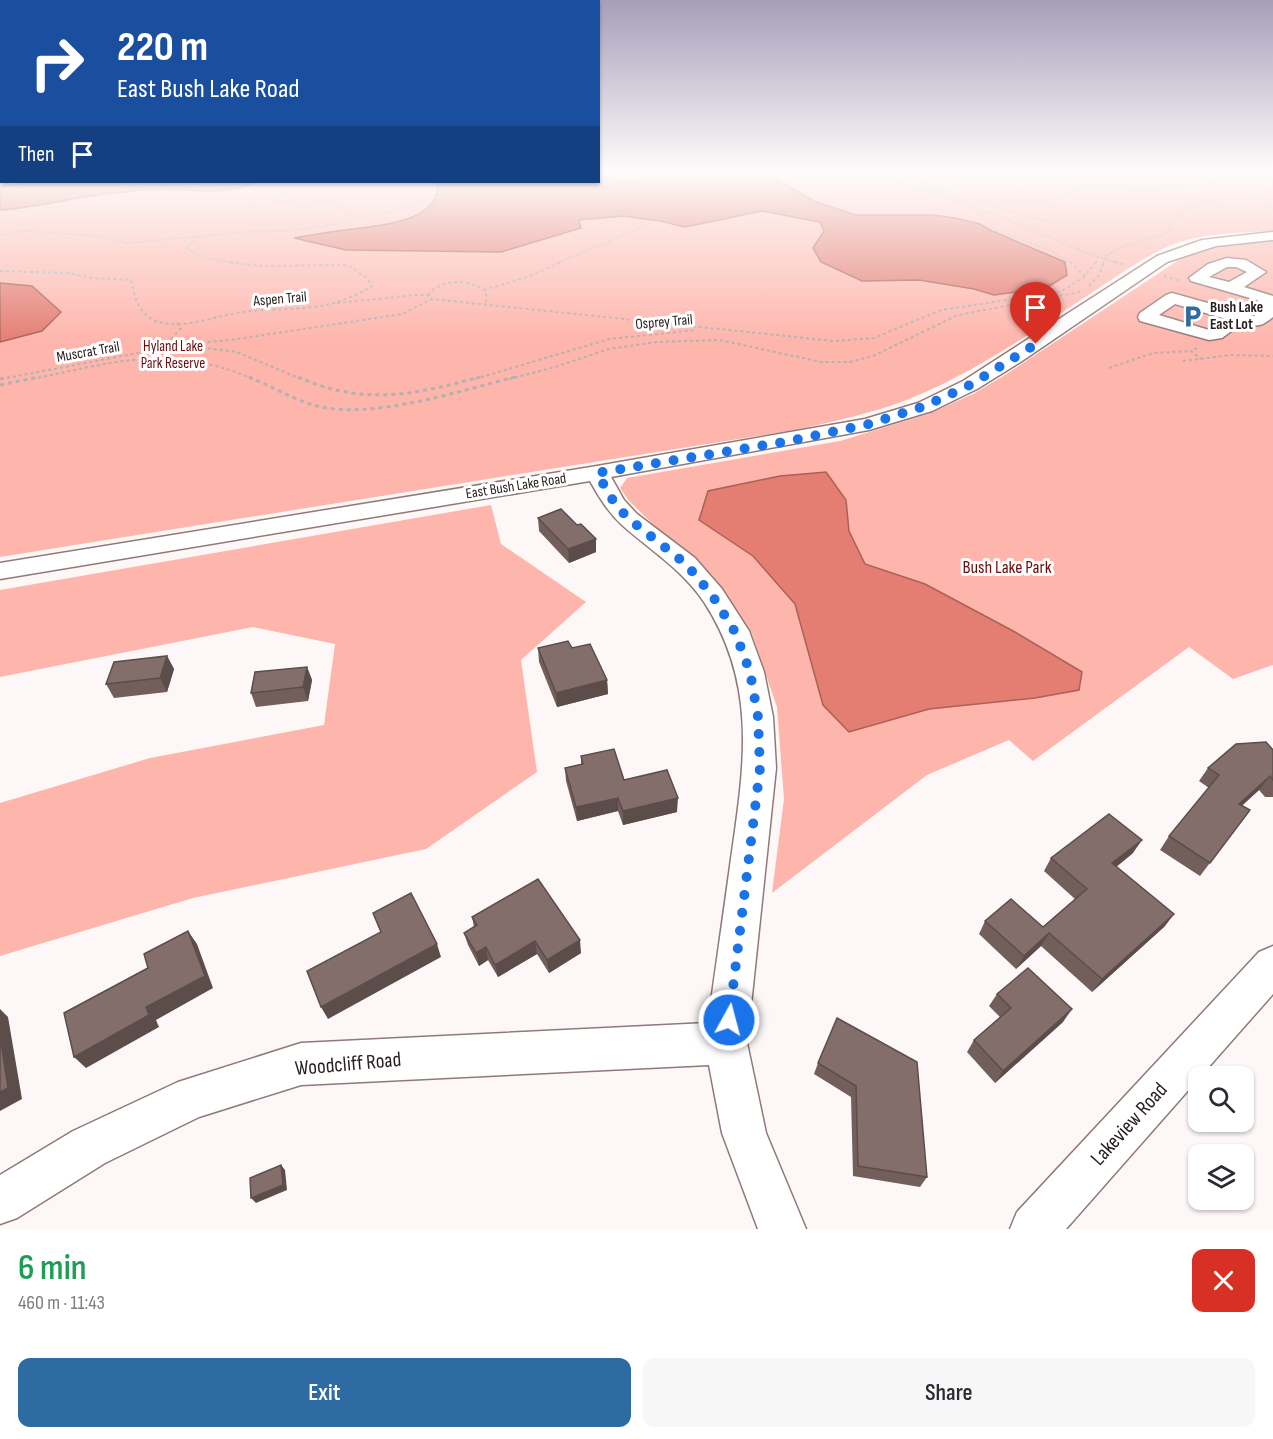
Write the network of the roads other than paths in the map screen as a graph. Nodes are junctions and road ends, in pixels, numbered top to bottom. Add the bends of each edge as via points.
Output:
1 (1273, 236) edge
2 (1156, 280) junction
3 (1185, 285) dead end
4 (1230, 288) dead end
5 (1270, 314) edge
6 (1239, 316) junction
7 (597, 473) junction
8 (0, 571) edge
9 (1273, 965) edge
10 (726, 1043) junction
11 (0, 1201) edge
12 (782, 1229) edge
13 (1034, 1229) edge

1 - 2 street, East Bush Lake Road via 1196,245 1162,259
2 - 5 street
2 - 7 street, East Bush Lake Road via 970,385 925,406 837,432
3 - 5 street via 1251,304
4 - 5 street via 1263,297
5 - 6 street
6 - 6 street via 1172,298 1159,308 1225,327
7 - 8 street, East Bush Lake Road
7 - 10 street via 629,519 686,564 712,595 735,632 750,672 758,717 760,768
9 - 13 street, Lakeview Road
10 - 11 street, Woodcliff Road via 301,1064 193,1097 89,1147
10 - 12 street via 744,1133

